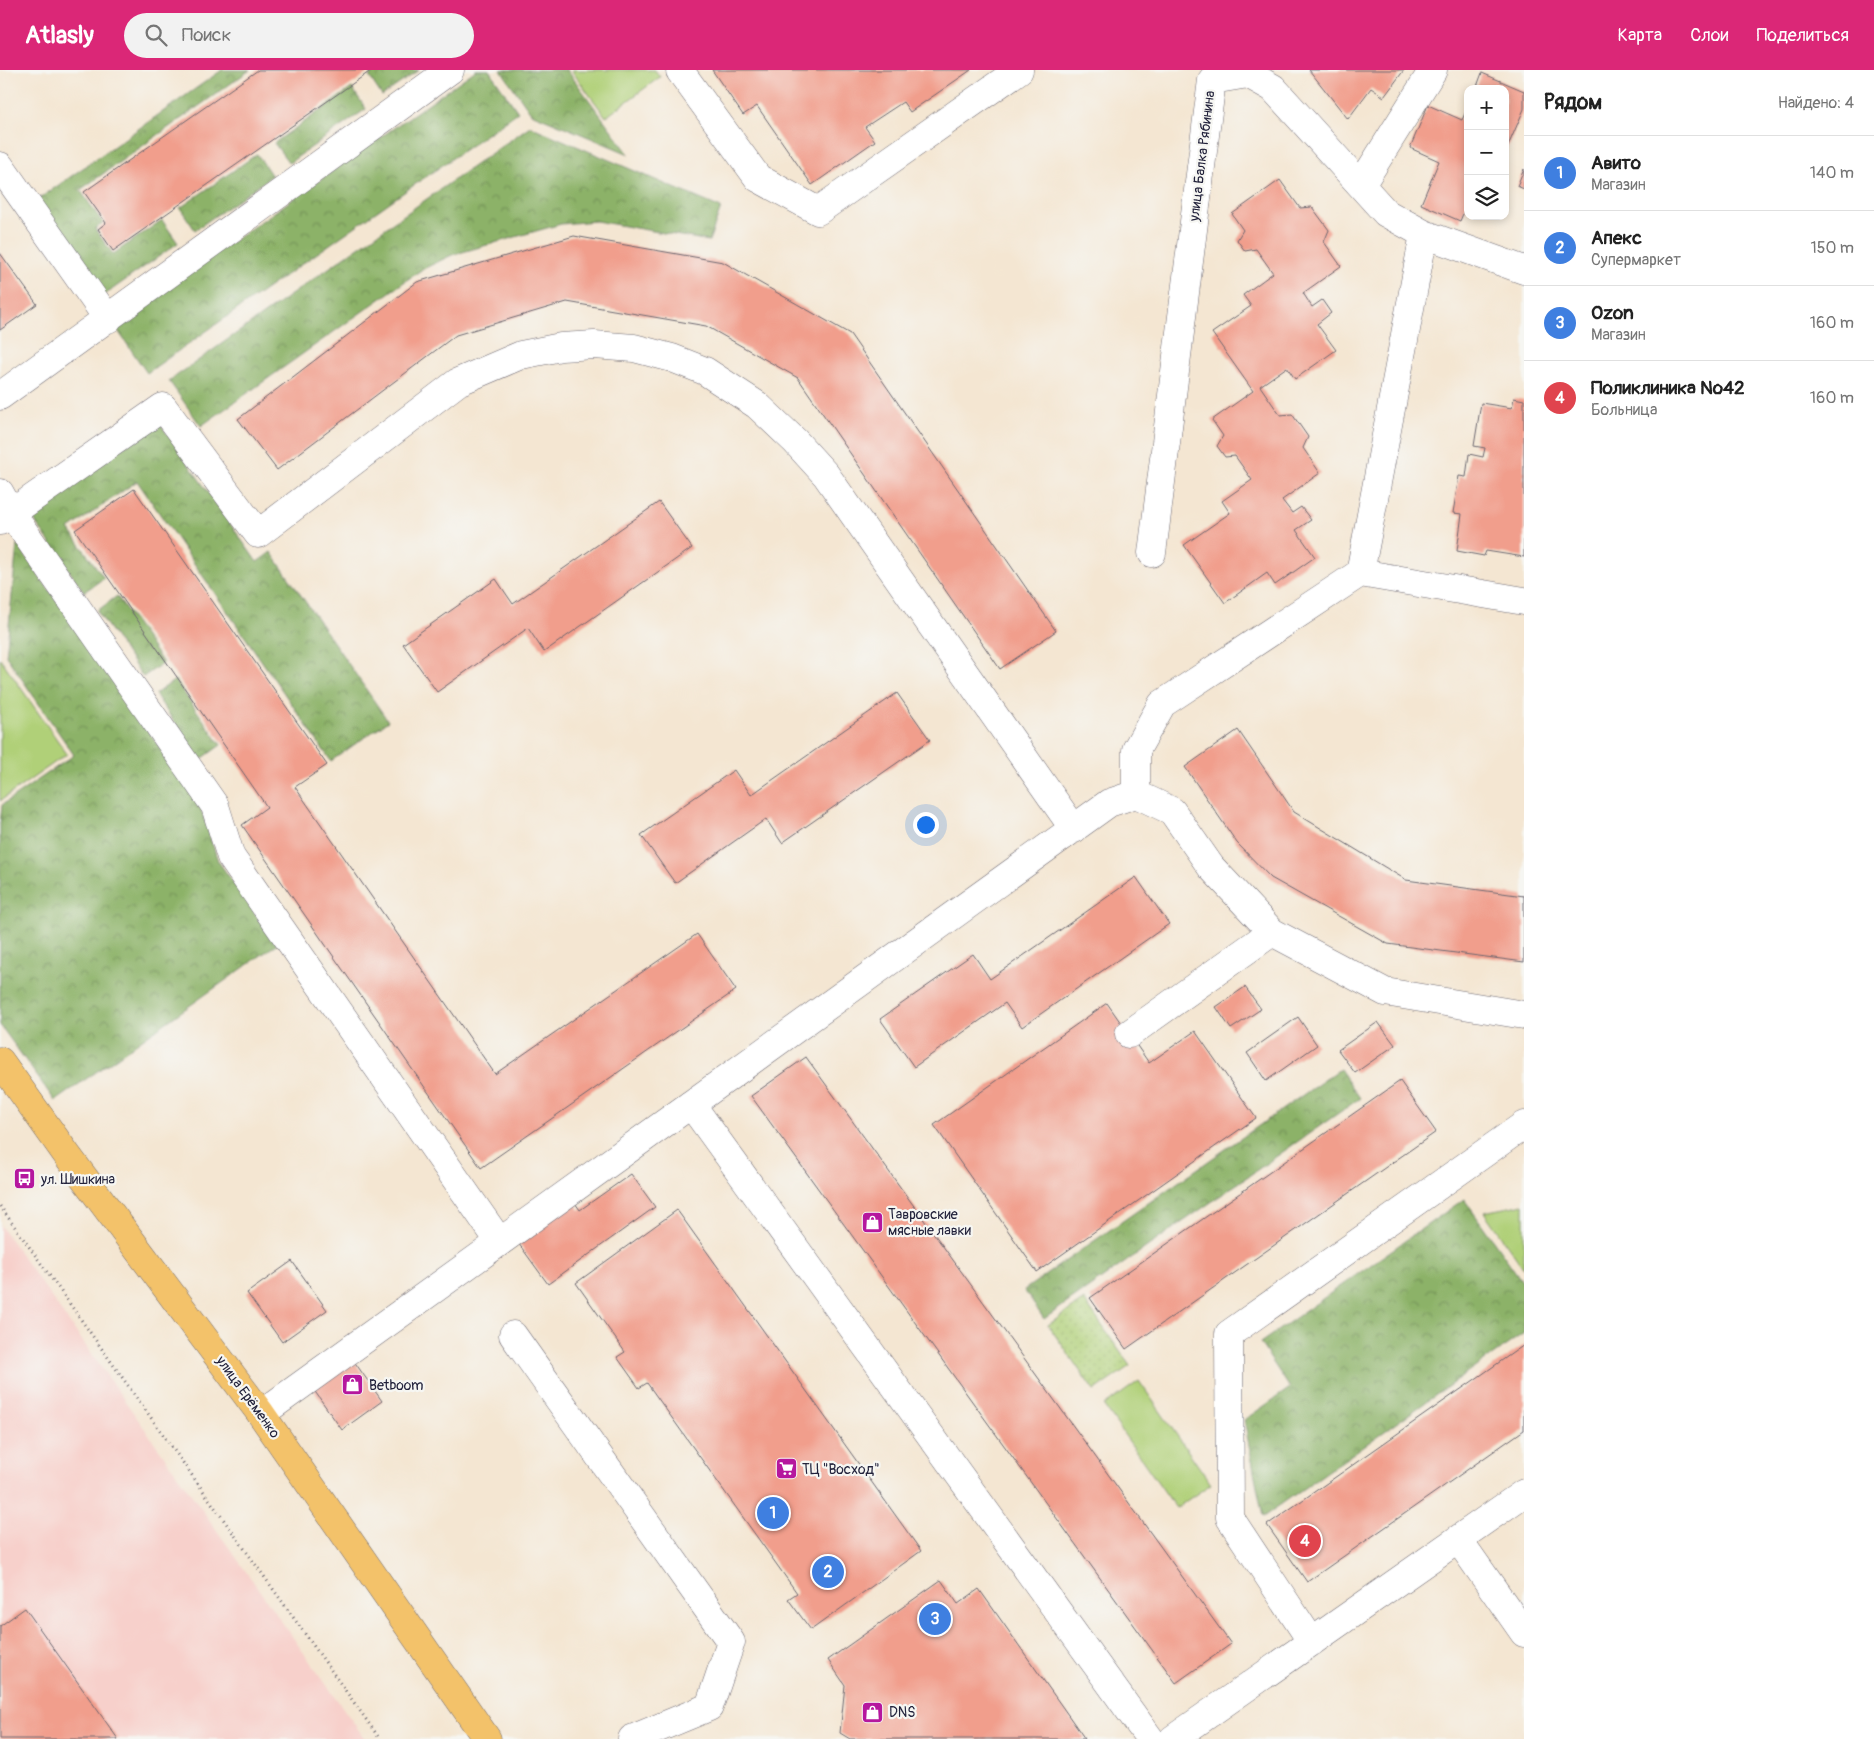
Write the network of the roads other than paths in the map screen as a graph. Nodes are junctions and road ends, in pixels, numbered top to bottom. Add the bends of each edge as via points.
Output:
1 (450, 70) edge
2 (680, 70) edge
3 (1019, 70) edge
4 (1434, 70) edge
5 (0, 166) edge
6 (1361, 185) junction
7 (1424, 234) junction
8 (1524, 270) edge
9 (108, 319) junction
10 (0, 396) edge
11 (4, 509) edge
12 (1152, 553) dead end
13 (1360, 573) junction
14 (1524, 601) edge
15 (1136, 794) junction
16 (1074, 829) junction
17 (1272, 932) junction
18 (1524, 1016) edge
19 (1129, 1034) dead end
20 (0, 1061) edge
21 (691, 1104) junction
22 (1524, 1125) edge
23 (499, 1241) junction
24 (513, 1335) dead end
25 (261, 1414) junction
26 (1524, 1493) edge
27 (1458, 1539) junction
28 (1524, 1633) edge
29 (1312, 1642) junction
30 (487, 1739) edge
31 (632, 1739) edge
32 (1150, 1739) edge
33 (1173, 1739) edge

1 - 9 street
2 - 3 street via 758,178 818,211
4 - 6 street
5 - 9 street
6 - 7 street, улица Балка Рябинина via 1386,212
6 - 12 street, улица Балка Рябинина via 1273,88 1248,74 1212,80
7 - 8 street, улица Балка Рябинина
7 - 13 street
9 - 10 street
11 - 16 street via 163,406 258,534 458,382 521,355 594,345 634,348 672,358 705,372 757,405 826,475
11 - 23 street via 215,806 231,857
13 - 14 street
13 - 15 street via 1162,704 1136,750
15 - 16 street via 1109,803
15 - 17 street via 1172,811 1211,867
16 - 21 street
17 - 18 street via 1385,992
17 - 19 street
20 - 25 main road, улица Ерёменко via 66,1155
21 - 23 street
21 - 32 street
22 - 29 street via 1229,1334 1230,1518
23 - 25 street
24 - 31 street via 731,1642 709,1707
25 - 30 main road, улица Ерёменко
26 - 27 street
27 - 28 street
27 - 29 street
29 - 33 street

